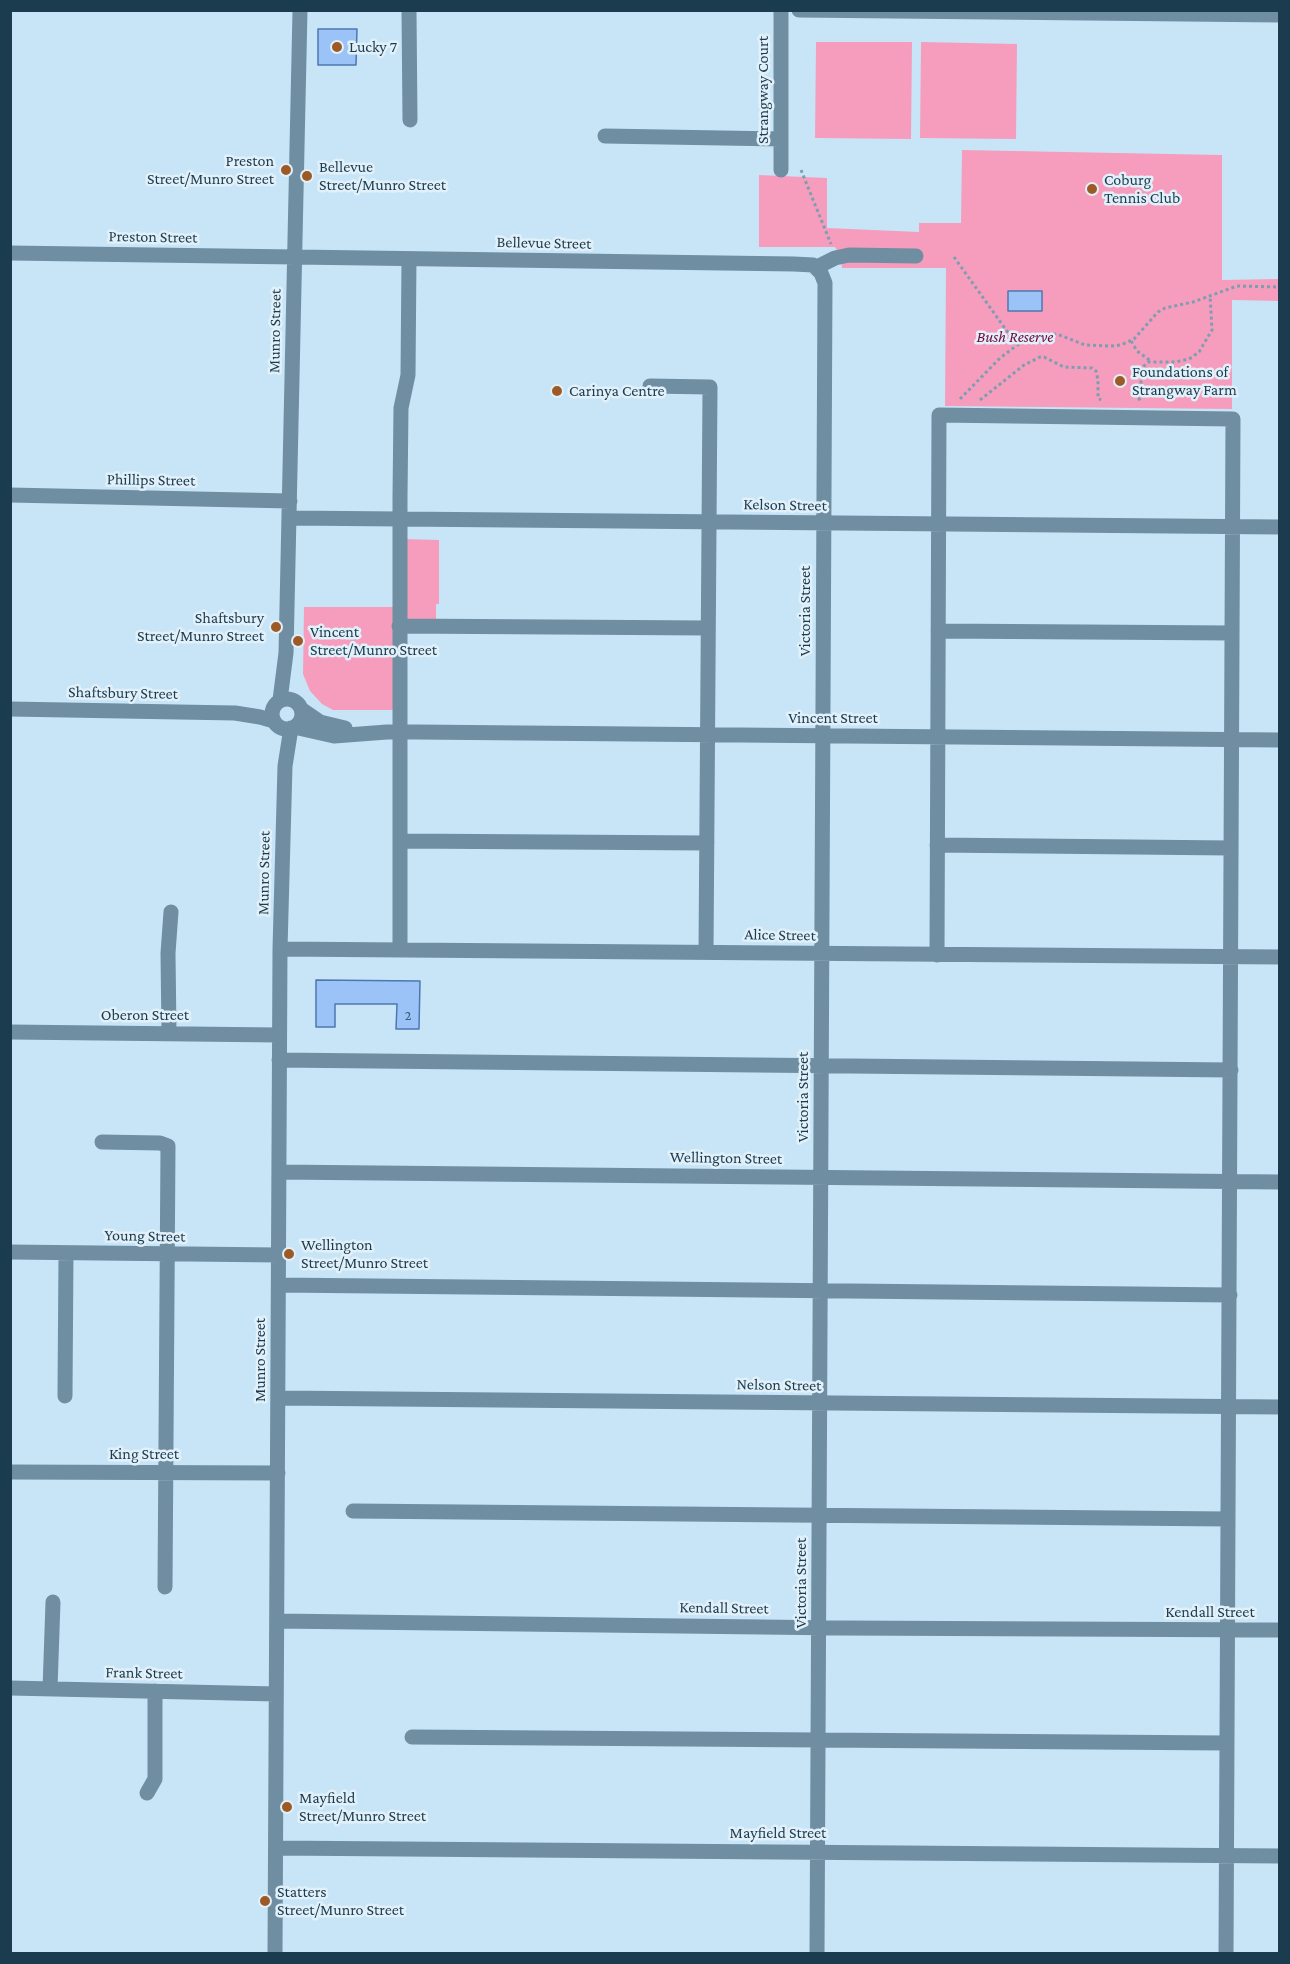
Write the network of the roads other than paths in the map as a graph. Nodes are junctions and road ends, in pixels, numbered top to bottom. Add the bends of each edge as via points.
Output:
1 (300, 10) edge
2 (409, 10) edge
3 (782, 10) edge
4 (799, 10) edge
5 (1226, 13) edge
6 (1280, 15) edge
7 (410, 120) dead end
8 (606, 136) dead end
9 (781, 139) junction
10 (781, 170) dead end
11 (10, 253) edge
12 (916, 256) dead end
13 (295, 258) junction
14 (409, 259) junction
15 (817, 267) junction
16 (650, 386) dead end
17 (10, 495) edge
18 (290, 501) junction
19 (290, 518) junction
20 (401, 520) junction
21 (709, 522) junction
22 (824, 523) junction
23 (939, 525) junction
24 (1232, 527) junction
25 (1280, 527) edge
26 (399, 626) junction
27 (708, 628) junction
28 (938, 630) junction
29 (1232, 633) junction
30 (288, 704) junction
31 (10, 709) edge
32 (235, 713) junction
33 (284, 725) junction
34 (393, 732) junction
35 (707, 735) junction
36 (822, 736) junction
37 (938, 737) junction
38 (1231, 739) junction
39 (1280, 740) edge
40 (400, 841) junction
41 (707, 843) junction
42 (937, 845) junction
43 (1231, 848) junction
44 (171, 912) dead end
45 (280, 949) junction
46 (400, 950) junction
47 (706, 952) junction
48 (823, 953) junction
49 (937, 955) junction
50 (1230, 957) junction
51 (1280, 957) edge
52 (10, 1032) edge
53 (169, 1033) junction
54 (279, 1035) junction
55 (279, 1060) junction
56 (821, 1066) junction
57 (1231, 1070) junction
58 (102, 1142) dead end
59 (279, 1173) junction
60 (821, 1177) junction
61 (1230, 1181) junction
62 (1280, 1182) edge
63 (10, 1252) edge
64 (66, 1253) junction
65 (167, 1254) junction
66 (279, 1255) junction
67 (279, 1284) junction
68 (820, 1290) junction
69 (1230, 1295) junction
70 (65, 1396) dead end
71 (278, 1398) junction
72 (820, 1403) junction
73 (1229, 1406) junction
74 (1280, 1407) edge
75 (10, 1472) edge
76 (165, 1472) junction
77 (278, 1473) junction
78 (353, 1512) dead end
79 (819, 1515) junction
80 (1228, 1519) junction
81 (165, 1587) dead end
82 (53, 1602) dead end
83 (277, 1621) junction
84 (819, 1628) junction
85 (1228, 1630) junction
86 (1280, 1630) edge
87 (10, 1688) edge
88 (50, 1689) junction
89 (155, 1691) junction
90 (276, 1694) junction
91 (412, 1737) dead end
92 (819, 1739) junction
93 (1227, 1743) junction
94 (147, 1793) dead end
95 (276, 1848) junction
96 (818, 1852) junction
97 (1227, 1856) junction
98 (1280, 1856) edge
99 (275, 1953) edge
100 (817, 1953) edge
101 (1226, 1953) edge

1 - 13 street, Munro Street
2 - 7 street
3 - 9 street, Strangway Court
4 - 5 street
5 - 6 street
8 - 9 street
9 - 10 street, Strangway Court
11 - 13 street, Preston Street
12 - 15 street via 844,256
13 - 14 street, Bellevue Street
13 - 18 street, Munro Street
14 - 15 street, Bellevue Street
14 - 20 street via 408,375 401,408
15 - 22 street, Victoria Street via 825,284
16 - 21 street via 710,387
17 - 18 street, Phillips Street
18 - 19 street, Munro Street
19 - 20 street, Kelson Street
19 - 30 street, Munro Street
20 - 21 street, Kelson Street
20 - 26 street
21 - 22 street, Kelson Street
21 - 27 street
22 - 23 street, Kelson Street
22 - 36 street, Victoria Street
23 - 24 street, Kelson Street
23 - 24 street via 939,415 943,415 1233,418
23 - 28 street
24 - 25 street, Kelson Street
24 - 29 street
26 - 27 street
26 - 34 street
27 - 35 street
28 - 29 street
28 - 37 street
29 - 38 street
30 - 32 street, Shaftsbury Street
30 - 33 street via 272,712
30 - 33 street via 301,719
30 - 34 street, Vincent Street via 328,725
31 - 32 street, Shaftsbury Street
32 - 33 street, Shaftsbury Street
33 - 34 street, Vincent Street via 334,736
33 - 45 street, Munro Street
34 - 35 street, Vincent Street
34 - 40 street
35 - 36 street, Vincent Street
35 - 41 street
36 - 37 street, Vincent Street
36 - 48 street, Victoria Street
37 - 38 street, Vincent Street
37 - 42 street
38 - 39 street, Vincent Street
38 - 43 street
40 - 41 street
40 - 46 street
41 - 47 street
42 - 43 street
42 - 49 street
43 - 50 street
44 - 53 street
45 - 46 street, Alice Street
45 - 54 street, Munro Street
46 - 47 street, Alice Street
47 - 48 street, Alice Street
48 - 49 street, Alice Street
48 - 56 street, Victoria Street
49 - 50 street, Alice Street
50 - 51 street, Alice Street
50 - 57 street
52 - 53 street, Oberon Street
53 - 54 street, Oberon Street
54 - 55 street, Munro Street
55 - 56 street
55 - 59 street, Munro Street
56 - 57 street
56 - 60 street, Victoria Street
57 - 61 street
58 - 65 street via 168,1146
59 - 60 street, Wellington Street
59 - 66 street, Munro Street
60 - 61 street, Wellington Street
60 - 68 street, Victoria Street
61 - 62 street, Wellington Street
61 - 69 street
63 - 64 street, Young Street
64 - 65 street, Young Street
64 - 70 street
65 - 66 street, Young Street
65 - 76 street via 162,1363
66 - 67 street, Munro Street
67 - 68 street
67 - 71 street, Munro Street
68 - 69 street
68 - 72 street, Victoria Street
69 - 73 street
71 - 72 street, Nelson Street
71 - 77 street, Munro Street
72 - 73 street, Nelson Street
72 - 79 street, Victoria Street
73 - 74 street, Nelson Street
73 - 80 street
75 - 76 street, King Street
76 - 77 street, King Street
76 - 81 street
77 - 83 street, Munro Street
78 - 79 street
79 - 80 street
79 - 84 street, Victoria Street
80 - 85 street
82 - 88 street
83 - 84 street, Kendall Street
83 - 90 street, Munro Street
84 - 85 street, Kendall Street
84 - 92 street, Victoria Street
85 - 86 street, Kendall Street
85 - 93 street
87 - 88 street, Frank Street
88 - 89 street, Frank Street
89 - 90 street, Frank Street
89 - 94 street via 155,1779
90 - 95 street, Munro Street
91 - 92 street
92 - 93 street
92 - 96 street, Victoria Street
93 - 97 street
95 - 96 street, Mayfield Street
95 - 99 street, Munro Street
96 - 97 street, Mayfield Street
96 - 100 street, Victoria Street
97 - 98 street, Mayfield Street
97 - 101 street

